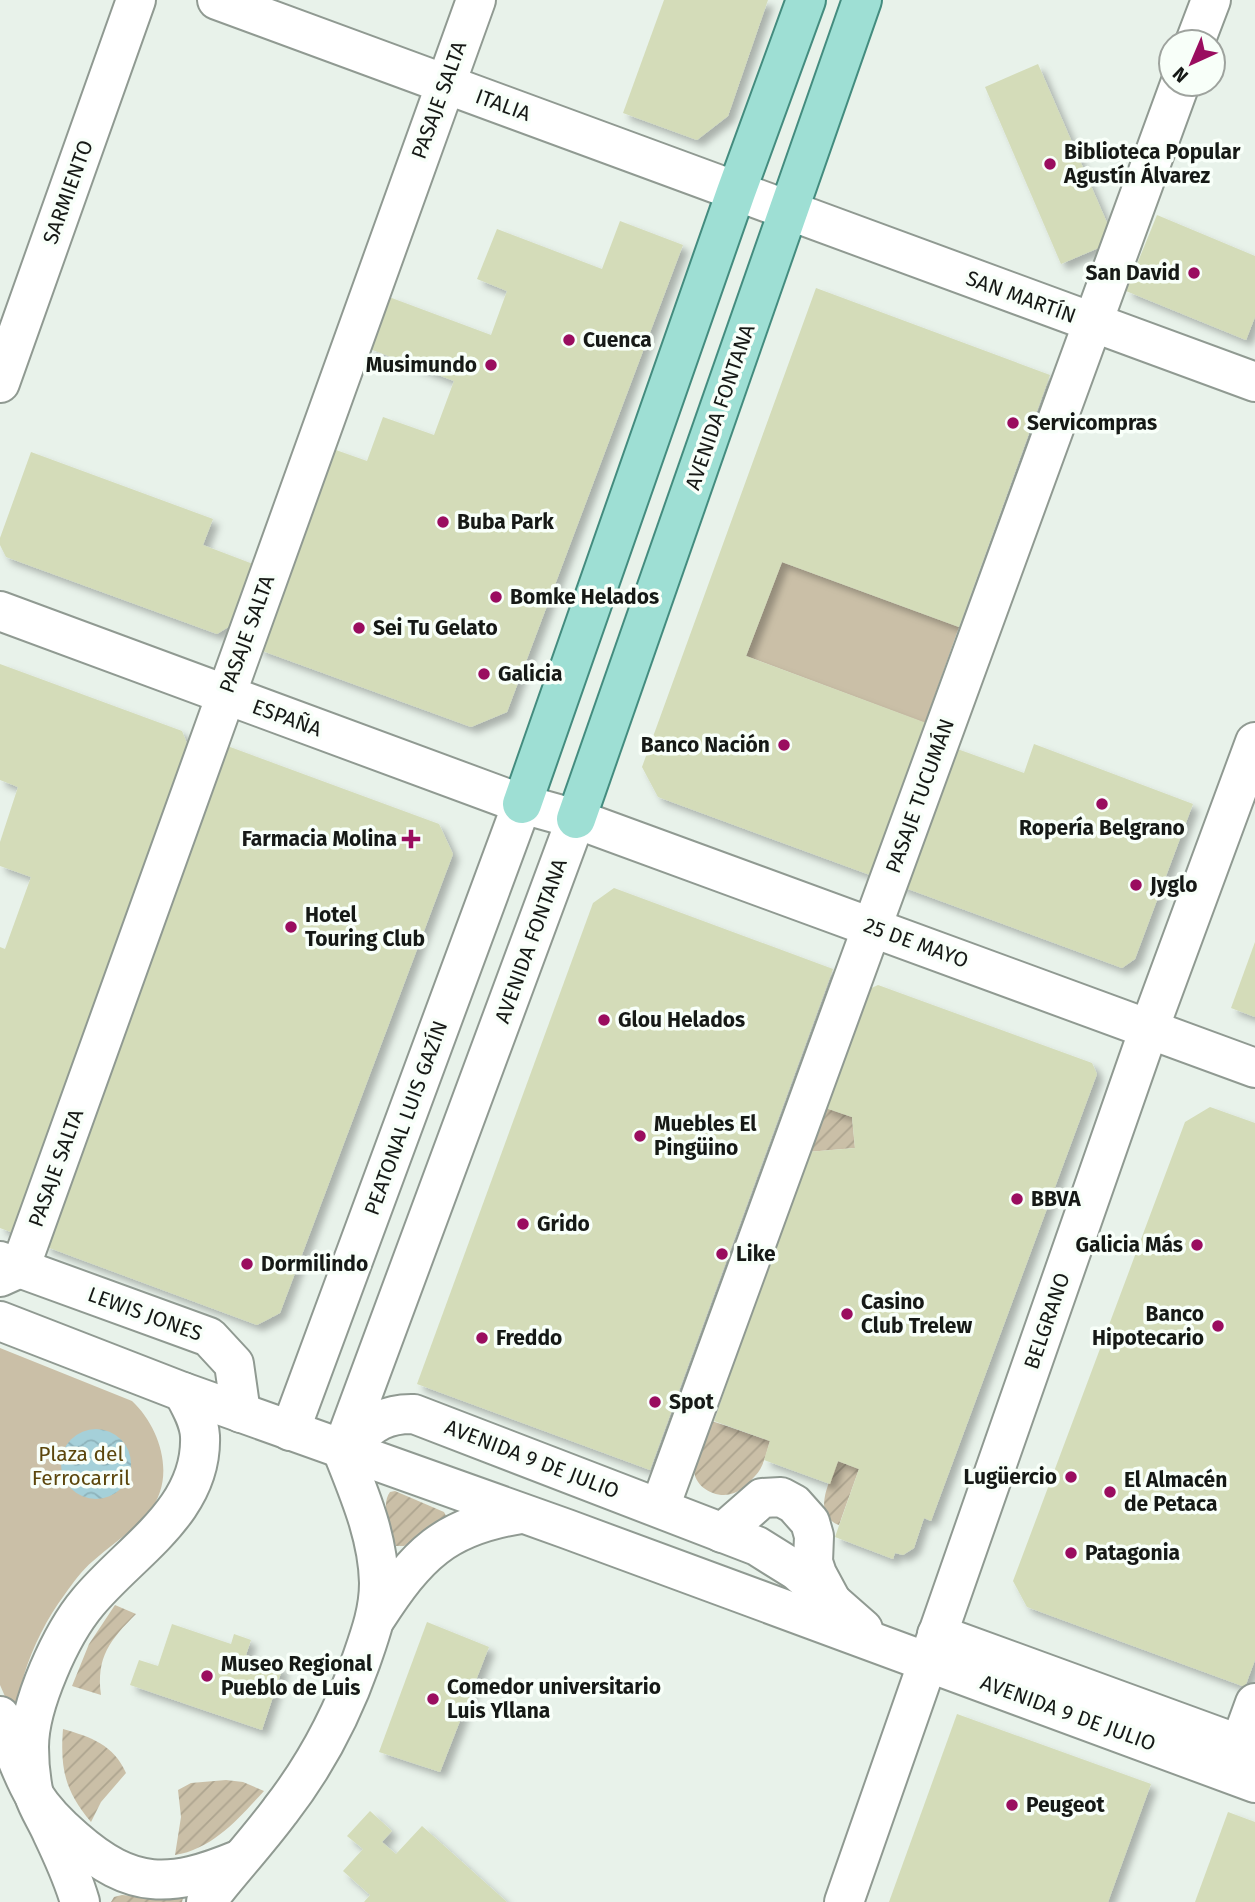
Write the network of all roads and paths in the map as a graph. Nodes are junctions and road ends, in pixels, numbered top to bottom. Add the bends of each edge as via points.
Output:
1 (136, 0) edge
2 (217, 0) edge
3 (476, 0) edge
4 (806, 0) edge
5 (862, 0) edge
6 (1211, 0) edge
7 (1200, 28) edge
8 (445, 83) junction
9 (1175, 98) edge
10 (736, 192) junction
11 (788, 211) junction
12 (1093, 323) junction
13 (1255, 382) edge
14 (0, 383) edge
15 (0, 611) edge
16 (226, 695) junction
17 (1255, 742) edge
18 (522, 804) junction
19 (576, 819) junction
20 (872, 927) junction
21 (1149, 1029) junction
22 (1255, 1068) edge
23 (7, 1269) edge
24 (0, 1321) edge
25 (183, 1392) junction
26 (241, 1413) junction
27 (290, 1431) junction
28 (342, 1450) junction
29 (648, 1503) junction
30 (521, 1514) junction
31 (567, 1529) junction
32 (722, 1533) junction
33 (832, 1602) junction
34 (376, 1618) junction
35 (881, 1644) junction
36 (932, 1647) junction
37 (1255, 1703) edge
38 (0, 1716) edge
39 (1247, 1747) edge
40 (1255, 1783) edge
41 (34, 1795) junction
42 (238, 1860) junction
43 (80, 1902) edge
44 (206, 1902) edge
45 (844, 1902) edge

1 - 14 street, SARMIENTO
2 - 8 street, ITALIA
3 - 8 street, PASAJE SALTA
4 - 10 main road
5 - 11 main road, AVENIDA FONTANA
6 - 7 street
8 - 10 street, ITALIA
8 - 16 street, PASAJE SALTA
9 - 12 street, PASAJE TUCUMÁN
10 - 11 street, ITALIA
10 - 18 main road
11 - 12 street, SAN MARTÍN
11 - 19 main road, AVENIDA FONTANA
12 - 13 street, SAN MARTÍN
12 - 20 street, PASAJE TUCUMÁN
15 - 16 street, ESPAÑA
16 - 18 street, ESPAÑA
16 - 23 street, PASAJE SALTA
17 - 21 street, BELGRANO
18 - 19 street, ESPAÑA
18 - 27 street, PEATONAL LUIS GAZÍN
19 - 20 street, 25 DE MAYO
19 - 28 street, AVENIDA FONTANA
20 - 21 street, 25 DE MAYO
20 - 29 street, PASAJE TUCUMÁN
21 - 22 street, 25 DE MAYO
21 - 36 street, BELGRANO
23 - 26 street, LEWIS JONES via 209,1337 234,1364
24 - 25 street
25 - 26 street
25 - 41 street via 200,1435 187,1493 169,1521 85,1604 59,1648 32,1723 29,1748
26 - 27 street
27 - 28 street
28 - 29 street, AVENIDA 9 DE JULIO via 379,1420 394,1413 414,1414
28 - 30 street, AVENIDA 9 DE JULIO
28 - 34 street via 365,1506 374,1543 379,1583
29 - 31 street
29 - 32 street, AVENIDA 9 DE JULIO
30 - 31 street, AVENIDA 9 DE JULIO
30 - 34 street, AVENIDA 9 DE JULIO via 487,1519 442,1541 405,1577
31 - 35 street, AVENIDA 9 DE JULIO
32 - 33 street, AVENIDA 9 DE JULIO via 778,1558
32 - 33 street via 762,1498 781,1497 794,1504 810,1522 813,1562
33 - 35 street, AVENIDA 9 DE JULIO
34 - 42 street via 322,1748 279,1812
35 - 36 street, AVENIDA 9 DE JULIO
36 - 39 street, AVENIDA 9 DE JULIO
36 - 40 street, AVENIDA 9 DE JULIO
36 - 45 street, BELGRANO
37 - 39 street
38 - 41 street
41 - 42 street via 63,1829 118,1871 178,1880
41 - 43 street
42 - 44 street

